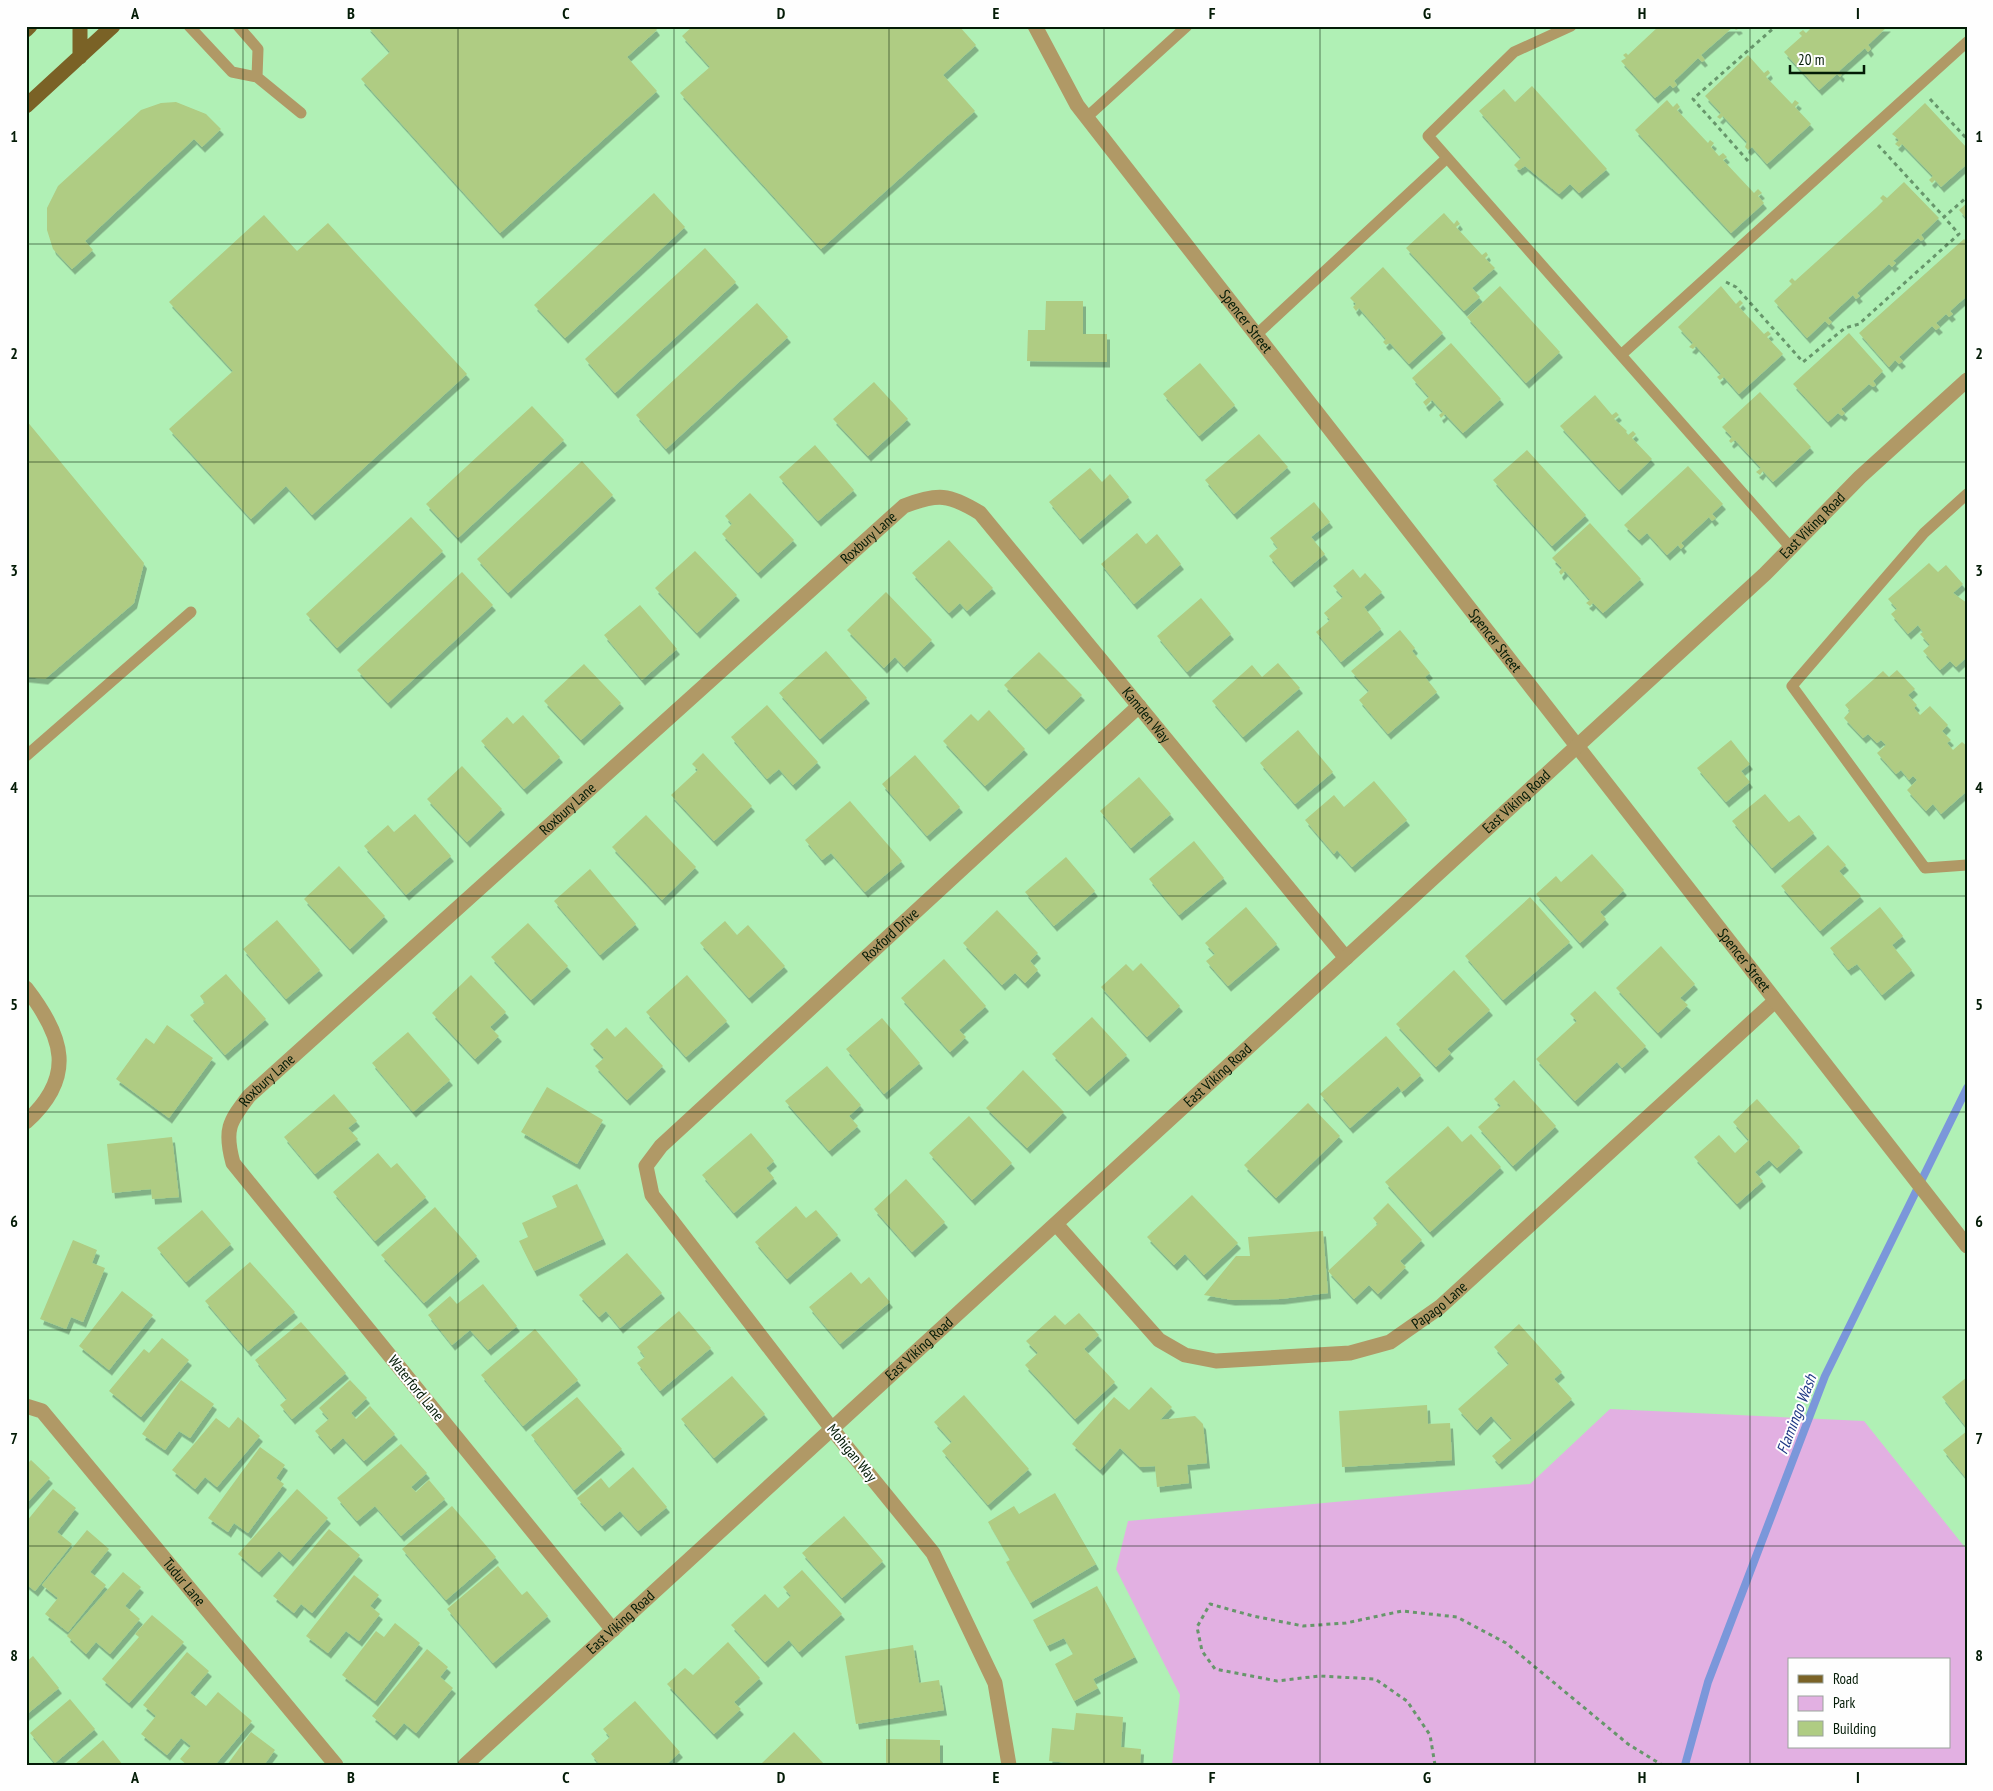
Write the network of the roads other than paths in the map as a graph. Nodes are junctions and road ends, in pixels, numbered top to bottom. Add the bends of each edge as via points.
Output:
1 (30, 26) edge
2 (80, 26) edge
3 (113, 26) edge
4 (189, 26) edge
5 (238, 26) edge
6 (1035, 26) edge
7 (1187, 26) edge
8 (1571, 26) edge
9 (26, 30) edge
10 (1967, 42) edge
11 (80, 56) junction
12 (257, 77) junction
13 (26, 106) edge
14 (301, 113) dead end
15 (1087, 117) junction
16 (1447, 158) junction
17 (1256, 335) junction
18 (1621, 355) junction
19 (1967, 380) edge
20 (1967, 494) edge
21 (930, 496) joint
22 (1791, 548) junction
23 (191, 612) dead end
24 (1139, 706) junction
25 (1577, 747) junction
26 (26, 756) edge
27 (1967, 865) edge
28 (1346, 958) junction
29 (26, 988) edge
30 (1775, 1001) junction
31 (26, 1122) edge
32 (227, 1142) joint
33 (646, 1166) joint
34 (1056, 1224) junction
35 (1965, 1244) edge
36 (26, 1406) edge
37 (832, 1429) junction
38 (613, 1630) junction
39 (336, 1765) edge
40 (465, 1765) edge
41 (1010, 1765) edge

1 - 9 main road
2 - 11 main road
3 - 11 main road
4 - 12 lane via 232,72
5 - 12 lane via 258,49
6 - 15 street, Spencer Street via 1077,105
7 - 15 lane
8 - 16 lane via 1514,52 1428,136
10 - 18 lane
11 - 13 main road
12 - 14 lane
15 - 17 street, Spencer Street
16 - 17 lane
16 - 18 lane
17 - 25 street, Spencer Street
18 - 22 lane
19 - 22 street, East Viking Road via 1860,478
20 - 27 lane via 1924,533 1792,686 1925,868
21 - 24 street, Kamden Way via 958,499 980,513
21 - 32 street, Roxbury Lane via 904,506 249,1096 232,1118
22 - 25 street, East Viking Road
23 - 26 lane
24 - 28 street, Kamden Way
24 - 33 street, Roxford Drive via 661,1146
25 - 28 street, East Viking Road
25 - 30 street, Spencer Street
28 - 34 street, East Viking Road
29 - 31 street via 56,1035 61,1065 54,1088 38,1112
30 - 34 street, Papago Lane via 1440,1307 1390,1342 1350,1353 1216,1361 1185,1355 1160,1340
30 - 35 street, Spencer Street
32 - 38 street, Waterford Lane via 233,1163
33 - 37 street, Mohigan Way via 652,1195
34 - 37 street, East Viking Road
36 - 39 street, Tudur Lane via 42,1411
37 - 38 street, East Viking Road
37 - 41 street, Mohigan Way via 933,1553 995,1683
38 - 40 street, East Viking Road

